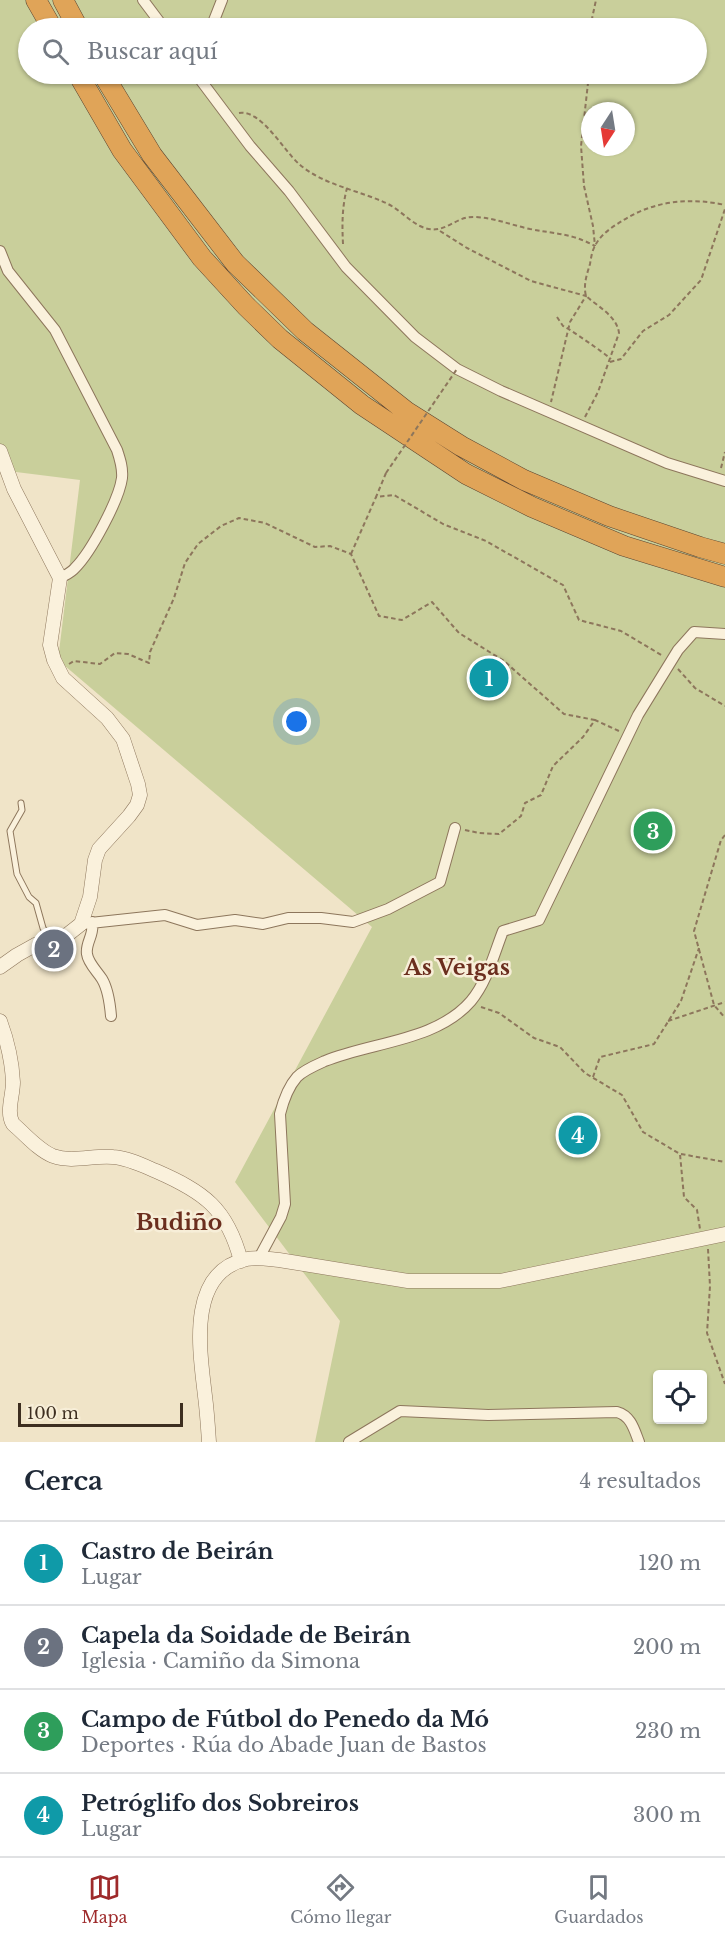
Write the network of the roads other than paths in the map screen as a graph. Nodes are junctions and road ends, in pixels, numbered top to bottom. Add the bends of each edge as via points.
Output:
1 (36, 0) edge
2 (63, 0) edge
3 (144, 0) edge
4 (222, 0) edge
5 (46, 18) edge
6 (73, 18) edge
7 (157, 18) edge
8 (215, 18) edge
9 (84, 84) edge
10 (109, 84) edge
11 (204, 84) edge
12 (0, 251) edge
13 (0, 451) edge
14 (722, 480) edge
15 (725, 554) edge
16 (725, 577) edge
17 (60, 578) junction
18 (725, 634) edge
19 (21, 803) dead end
20 (455, 828) road end
21 (87, 923) junction
22 (51, 940) junction
23 (0, 967) edge
24 (111, 1016) dead end
25 (0, 1021) edge
26 (725, 1234) edge
27 (259, 1258) junction
28 (241, 1261) junction
29 (209, 1442) edge
30 (349, 1442) edge
31 (639, 1442) edge

1 - 5 highway
2 - 6 highway
3 - 7 street
4 - 8 street
9 - 16 highway via 122,150 202,258 280,339 362,405 466,474 532,507 624,546
10 - 15 highway via 152,155 235,263 305,331 407,412 524,480 609,516
11 - 14 street via 340,259 415,337 457,369 501,391 667,463
12 - 17 street via 8,271 55,330 121,463 119,492 108,518 82,560
13 - 17 street via 14,489
17 - 21 street via 50,645 59,670 123,739 140,795 137,805 106,840 95,860
18 - 27 street via 694,632 671,661 627,736 539,920 503,931 470,1003 425,1032 334,1057 297,1077 280,1114 285,1204
19 - 22 lane via 22,810 10,831 17,874 28,897 36,903
20 - 21 street via 440,882 353,922 288,918 263,924 235,920 196,925 165,915
21 - 22 street
21 - 24 street via 94,929 86,953 104,981
22 - 23 street via 16,955
25 - 28 street via 11,1066 13,1124 55,1156 123,1158 193,1189 216,1208 236,1242
26 - 27 street via 500,1281 408,1281
27 - 28 street
28 - 29 street via 219,1275 201,1313 200,1347
30 - 31 street via 394,1413 409,1410 488,1415 617,1412 629,1418

